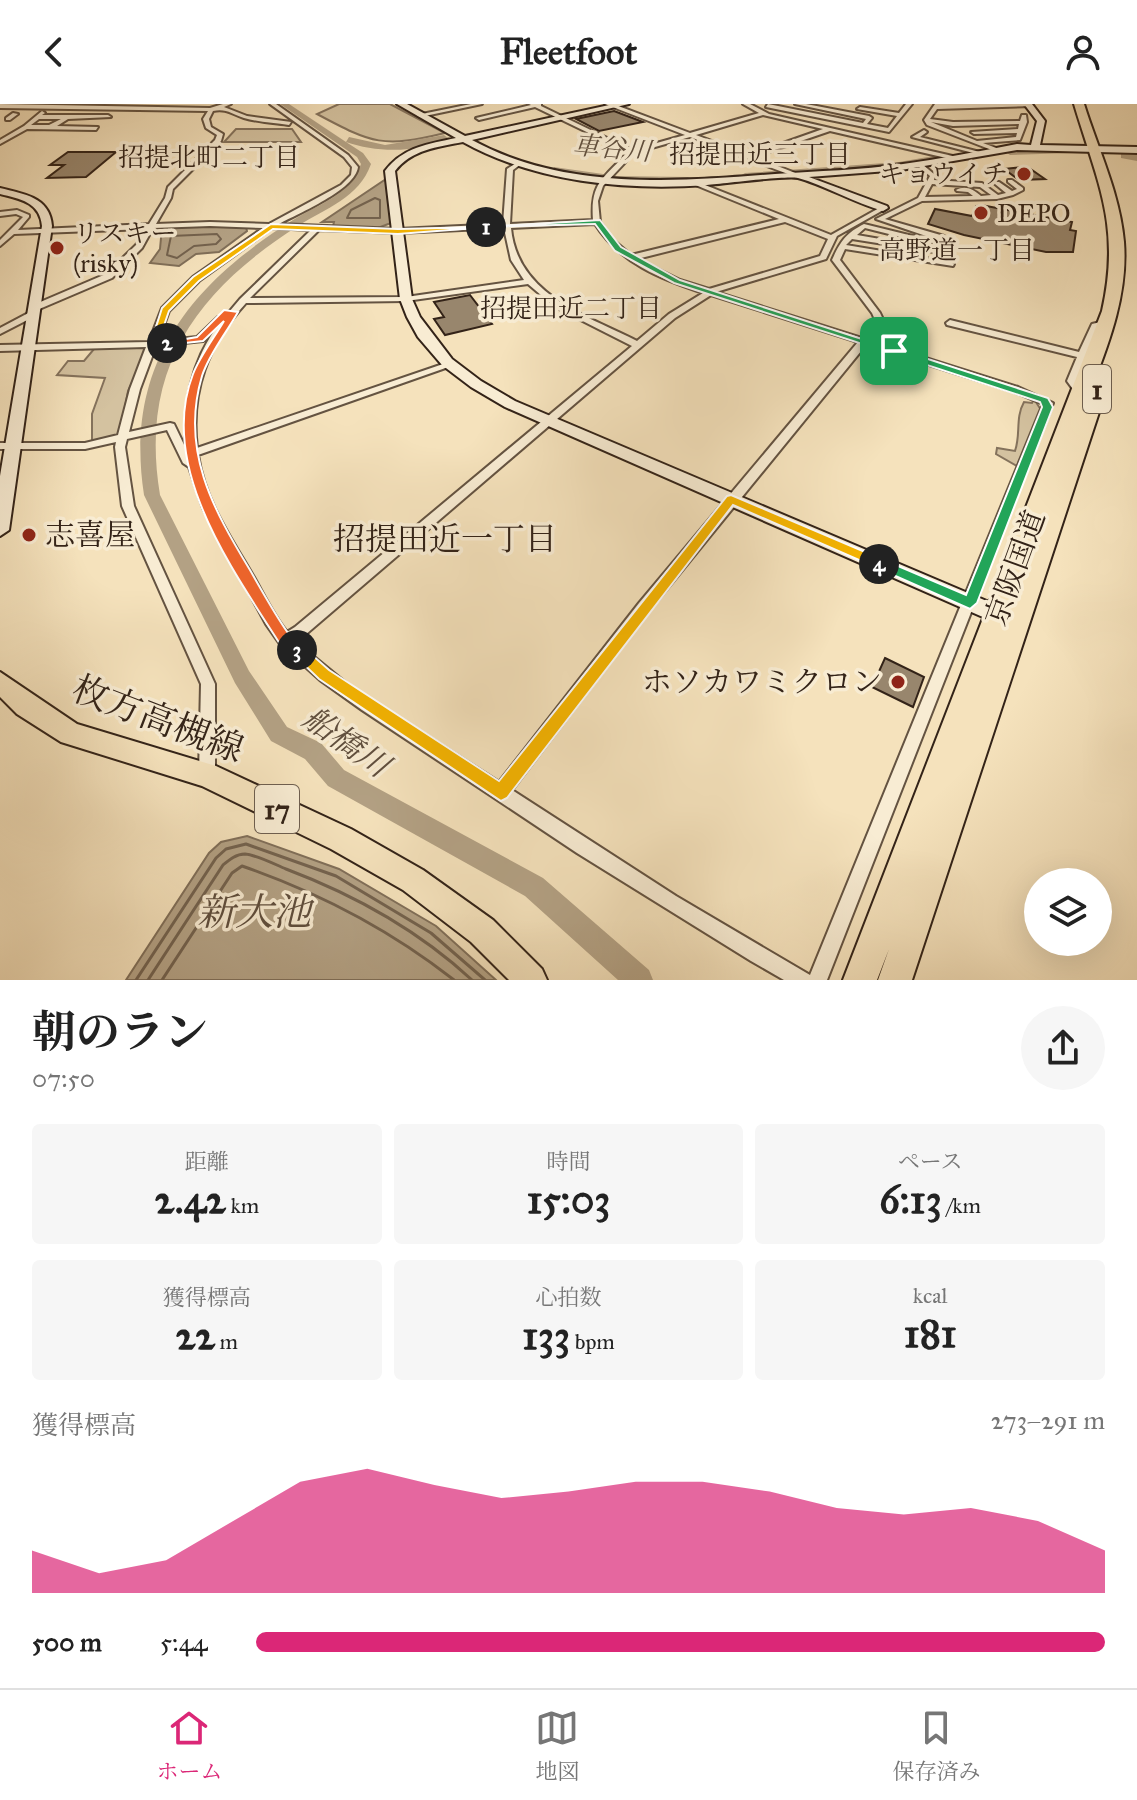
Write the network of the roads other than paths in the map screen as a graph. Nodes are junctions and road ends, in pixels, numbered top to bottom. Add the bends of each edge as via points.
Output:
1 (228, 104) edge
2 (273, 104) edge
3 (401, 104) edge
4 (479, 104) edge
5 (546, 104) edge
6 (625, 104) edge
7 (746, 104) edge
8 (798, 104) edge
9 (833, 104) edge
10 (880, 104) edge
11 (909, 104) edge
12 (1079, 104) edge
13 (1087, 104) edge
14 (534, 105) edge
15 (613, 105) edge
16 (1016, 105) edge
17 (0, 106) edge
18 (26, 106) junction
19 (53, 106) edge
20 (457, 106) edge
21 (82, 108) junction
22 (767, 108) edge
23 (1027, 108) edge
24 (214, 109) junction
25 (822, 109) junction
26 (875, 111) junction
27 (933, 111) edge
28 (15, 114) junction
29 (420, 115) junction
30 (811, 115) junction
31 (900, 115) junction
32 (40, 116) junction
33 (67, 117) junction
34 (92, 117) junction
35 (108, 117) dead end
36 (479, 118) junction
37 (560, 118) junction
38 (869, 118) junction
39 (8, 119) dead end
40 (1024, 122) junction
41 (289, 123) dead end
42 (864, 125) junction
43 (26, 127) junction
44 (50, 127) junction
45 (77, 128) junction
46 (96, 128) dead end
47 (501, 129) junction
48 (830, 129) junction
49 (1021, 131) junction
50 (924, 132) dead end
51 (948, 134) junction
52 (690, 135) junction
53 (463, 138) junction
54 (972, 141) junction
55 (0, 142) edge
56 (934, 143) junction
57 (962, 143) dead end
58 (1036, 146) junction
59 (1099, 148) junction
60 (997, 150) junction
61 (632, 152) junction
62 (1137, 152) edge
63 (955, 153) junction
64 (749, 157) junction
65 (518, 164) junction
66 (920, 165) junction
67 (791, 173) junction
68 (607, 179) junction
69 (1010, 181) dead end
70 (695, 183) junction
71 (997, 183) dead end
72 (930, 185) junction
73 (0, 191) edge
74 (1011, 194) junction
75 (997, 197) junction
76 (979, 198) junction
77 (921, 199) junction
78 (881, 213) junction
79 (0, 214) edge
80 (784, 220) junction
81 (597, 222) junction
82 (274, 226) junction
83 (508, 226) junction
84 (864, 226) junction
85 (148, 228) junction
86 (317, 228) junction
87 (47, 231) junction
88 (398, 231) junction
89 (13, 232) junction
90 (849, 236) junction
91 (832, 238) junction
92 (0, 244) edge
93 (841, 246) junction
94 (906, 246) junction
95 (944, 252) dead end
96 (902, 257) junction
97 (630, 258) junction
98 (950, 264) dead end
99 (527, 282) junction
100 (707, 293) junction
101 (406, 299) junction
102 (243, 301) junction
103 (34, 311) junction
104 (233, 312) junction
105 (0, 317) edge
106 (19, 319) junction
107 (950, 323) dead end
108 (1109, 323) junction
109 (0, 331) edge
110 (863, 342) junction
111 (155, 344) junction
112 (637, 345) junction
113 (0, 348) edge
114 (30, 349) junction
115 (894, 351) junction
116 (1083, 356) junction
117 (449, 365) junction
118 (1081, 394) junction
119 (549, 422) junction
120 (127, 435) junction
121 (7, 446) edge
122 (191, 458) junction
123 (731, 499) junction
124 (0, 530) edge
125 (970, 603) junction
126 (1008, 619) junction
127 (285, 640) junction
128 (0, 682) edge
129 (207, 775) junction
130 (501, 792) junction
131 (531, 980) edge
132 (803, 980) edge
133 (818, 980) edge
134 (860, 980) edge
135 (895, 980) edge

1 - 24 street
2 - 82 street via 346,156 355,171 343,186
3 - 29 street
4 - 20 street
5 - 14 street
6 - 15 street
7 - 22 street
8 - 25 street
9 - 25 street
9 - 26 street
10 - 26 street
11 - 31 street
12 - 59 highway, 京阪国道 / 1
13 - 59 highway, 京阪国道 / 1
14 - 36 street
14 - 37 street
15 - 37 street
15 - 52 street
16 - 23 street
16 - 27 street
17 - 18 street
18 - 19 street
18 - 28 street
19 - 21 street
19 - 32 street
20 - 29 street
20 - 36 street
21 - 24 street
21 - 33 street
22 - 30 street
22 - 48 street
22 - 52 street
23 - 27 street
23 - 40 street
23 - 58 street via 1041,121
24 - 41 street
24 - 85 street via 206,119 220,134 218,141 170,188
25 - 30 street
25 - 38 street
26 - 31 street
26 - 38 street
27 - 40 street via 953,124
27 - 51 street via 933,126
28 - 32 street
28 - 39 street
29 - 53 street
30 - 42 street
31 - 42 street via 889,130
32 - 33 street
32 - 43 street
33 - 34 street
33 - 44 street
34 - 35 street
34 - 45 street
36 - 47 street
37 - 47 street
37 - 53 street
37 - 61 street
38 - 42 street
40 - 49 street
43 - 44 street
43 - 55 street
44 - 45 street
45 - 46 street
47 - 53 street
48 - 63 street
48 - 64 street
49 - 51 street
49 - 54 street via 1018,139
50 - 56 street via 915,137
51 - 54 street
51 - 56 street
52 - 61 street
52 - 64 street
53 - 65 street
53 - 88 street via 414,150 393,164
54 - 60 street
56 - 63 street
57 - 63 street
58 - 59 street
58 - 60 street
59 - 62 street
59 - 108 highway, 京阪国道 / 1 via 1117,224 1117,278
59 - 126 highway, 京阪国道 / 1 via 1128,230 1129,281 1119,326
60 - 63 street
61 - 68 street
63 - 66 street
64 - 67 street
65 - 68 street
65 - 83 street via 510,169
66 - 67 street
66 - 72 street via 933,176
67 - 70 street
67 - 78 street
68 - 70 street
68 - 81 street via 595,201
69 - 74 street via 1021,189
70 - 80 street
71 - 74 street
72 - 75 street via 982,185
72 - 76 street via 970,190
72 - 77 street
73 - 87 street via 37,203 50,222
74 - 75 street
75 - 76 street
76 - 77 street
77 - 78 street
78 - 84 street
78 - 84 street via 941,238 925,241
78 - 91 street
79 - 89 street via 27,216
80 - 91 street
80 - 97 street
81 - 83 street
81 - 97 street
82 - 85 street
82 - 86 street
82 - 111 street via 183,290 165,310
83 - 88 street
83 - 99 street via 514,257
84 - 90 street
85 - 87 street
85 - 103 street via 139,246 109,276
86 - 88 street
86 - 102 street
87 - 89 street
87 - 103 street
88 - 101 street
89 - 92 street
90 - 93 street
90 - 94 street
91 - 100 street via 823,257
93 - 96 street
93 - 115 street via 836,260 876,313
94 - 95 street
94 - 96 street
96 - 98 street
97 - 100 street
99 - 101 street
99 - 112 street via 569,311
100 - 110 street
100 - 112 street
101 - 102 street
101 - 117 street via 424,338
102 - 104 street
103 - 106 street
103 - 114 street
104 - 111 street via 200,339
104 - 122 street via 198,374 190,414
105 - 106 street
106 - 109 street
107 - 116 street
108 - 116 street via 1095,326
108 - 118 highway, 京阪国道 / 1
110 - 115 street
110 - 123 street
111 - 114 street
111 - 120 street via 135,389
112 - 119 street
113 - 114 street
114 - 121 street
115 - 125 street via 1015,389 1045,400 1048,407
116 - 118 street via 1072,381
117 - 119 street via 482,390
117 - 122 street
118 - 126 highway, 京阪国道 / 1 via 1052,464
119 - 123 street
119 - 127 street
120 - 121 street via 85,446
120 - 122 street via 168,427 188,463
120 - 129 street via 120,447 128,506 208,684
121 - 124 street
122 - 127 street via 210,515
123 - 125 street
123 - 130 street
125 - 126 street
125 - 133 street
126 - 134 highway, 京阪国道 / 1
126 - 135 highway, 京阪国道 / 1
127 - 130 street via 324,675
128 - 129 main road, 枚方高槻線 / 17 via 70,734
129 - 131 main road, 枚方高槻線 / 17 via 413,880 482,931
130 - 132 street via 711,931

